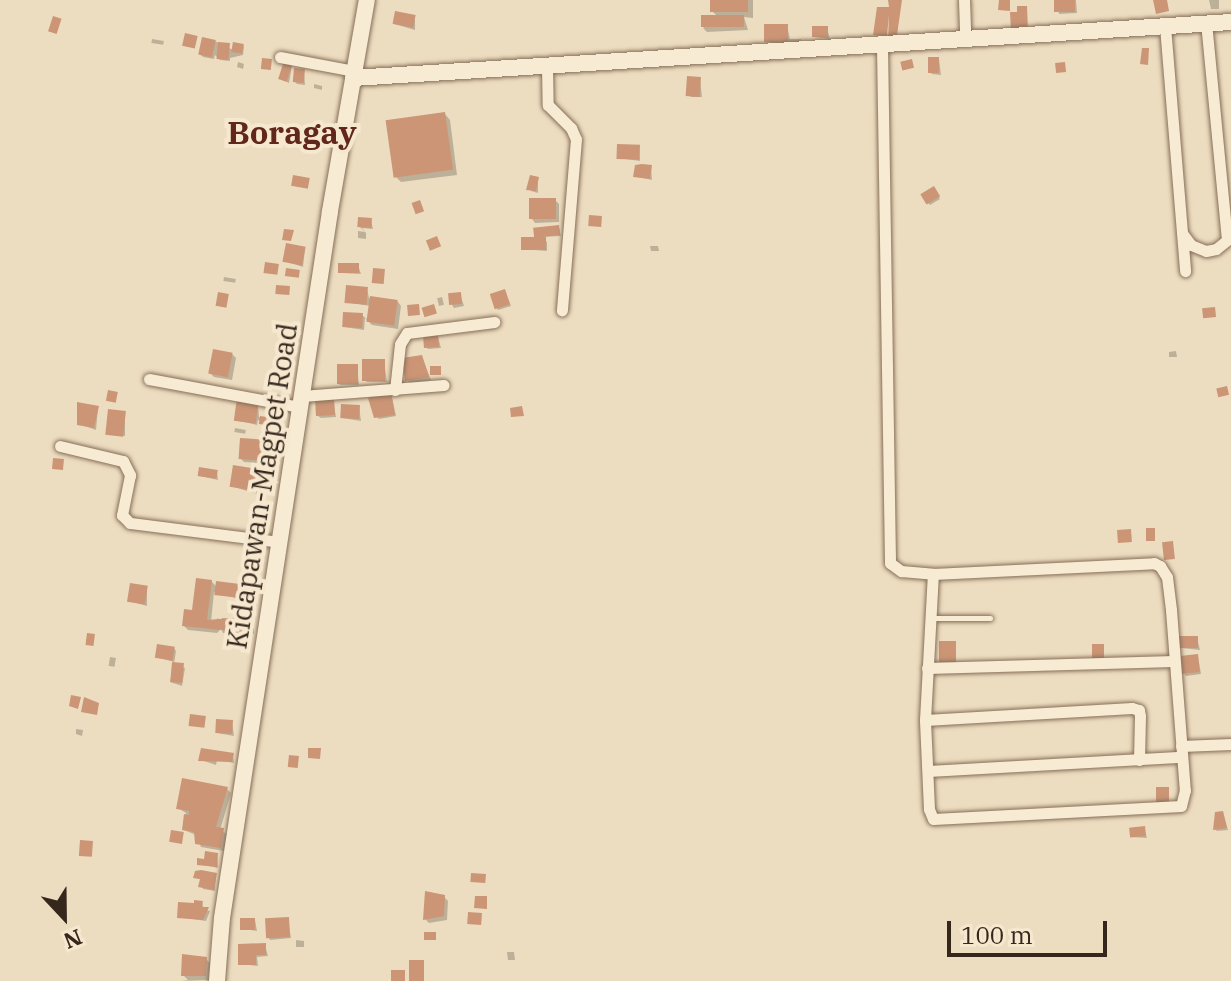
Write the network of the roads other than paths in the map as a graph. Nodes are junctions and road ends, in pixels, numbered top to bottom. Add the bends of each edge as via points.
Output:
1 (367, 0) edge
2 (964, 0) edge
3 (1231, 22) edge
4 (1206, 23) junction
5 (1165, 26) junction
6 (965, 38) junction
7 (882, 46) junction
8 (280, 57) dead end
9 (547, 66) junction
10 (354, 74) junction
11 (1182, 233) junction
12 (1185, 271) dead end
13 (562, 310) dead end
14 (494, 322) dead end
15 (149, 379) dead end
16 (444, 385) dead end
17 (395, 390) junction
18 (301, 402) junction
19 (60, 446) dead end
20 (280, 542) junction
21 (933, 574) junction
22 (929, 618) junction
23 (990, 618) dead end
24 (1174, 661) junction
25 (927, 668) junction
26 (925, 720) junction
27 (1231, 744) edge
28 (1182, 752) junction
29 (1139, 760) junction
30 (928, 771) junction
31 (217, 981) edge

1 - 10 main road, Kidapawan-Magpet Road
2 - 6 street
3 - 4 main road
4 - 5 main road
4 - 11 street via 1227,240 1206,251 1191,245
5 - 6 main road
5 - 11 street
6 - 7 main road
7 - 9 main road
7 - 21 street via 889,558 901,571
8 - 10 street
9 - 10 main road
9 - 13 street via 548,105 576,139
10 - 18 main road, Kidapawan-Magpet Road
11 - 12 street
14 - 17 street via 407,333 400,344
15 - 18 street
16 - 17 street
17 - 18 street
18 - 20 main road, Kidapawan-Magpet Road
19 - 20 street via 123,461 130,475 122,515 130,523
20 - 31 main road, Kidapawan-Magpet Road via 222,918
21 - 22 street
21 - 24 street via 1154,563 1167,577
22 - 23 lane
22 - 25 street
24 - 25 street
24 - 28 street
25 - 26 street
26 - 29 street via 1132,708 1140,716
26 - 30 street
27 - 28 street
28 - 29 street
28 - 30 street via 1185,798 1175,808 937,821 930,815
29 - 30 street

